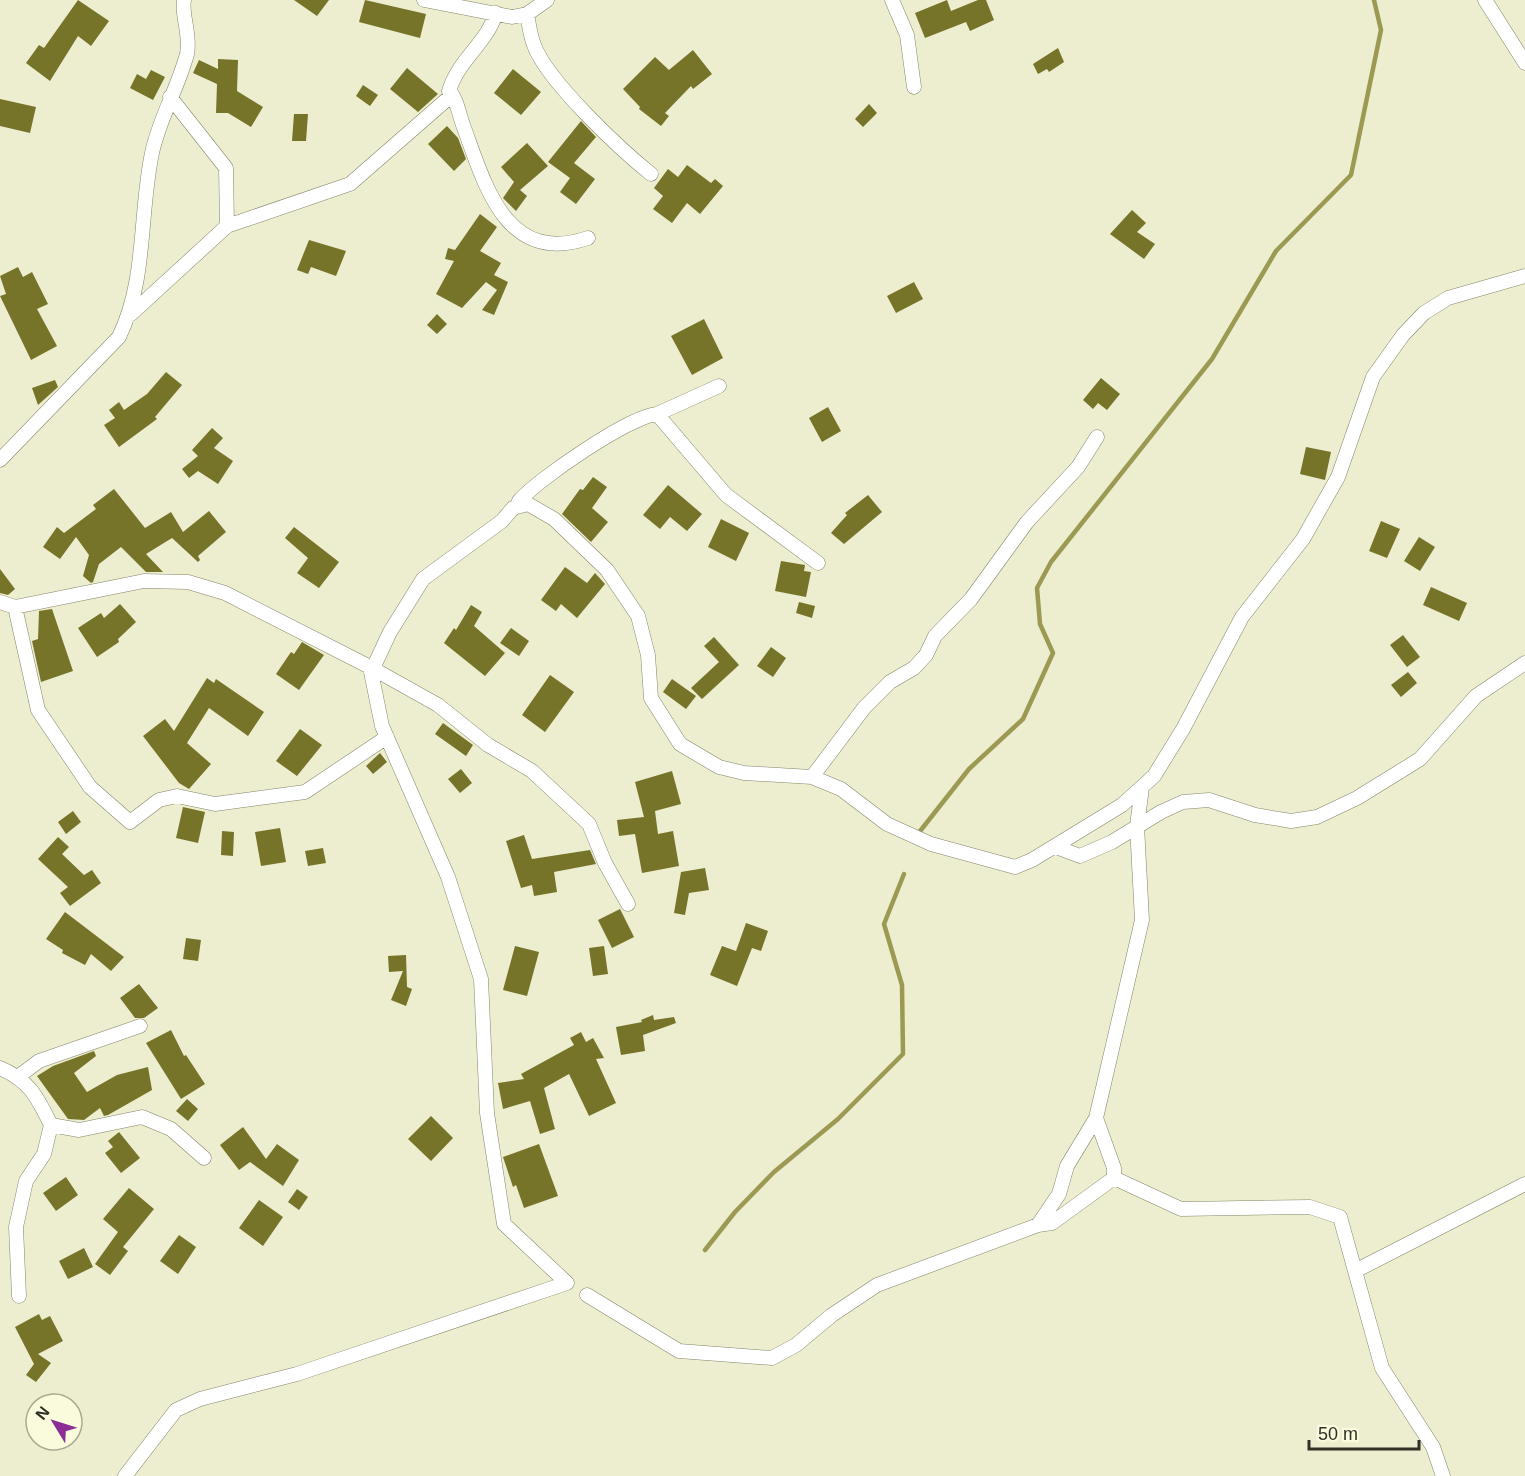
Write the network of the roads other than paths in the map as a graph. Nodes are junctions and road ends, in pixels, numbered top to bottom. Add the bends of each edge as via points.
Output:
1 (424, 0) edge
2 (547, 0) edge
3 (892, 0) edge
4 (1485, 0) edge
5 (181, 3) edge
6 (496, 13) junction
7 (527, 14) junction
8 (1525, 63) edge
9 (914, 87) dead end
10 (452, 95) junction
11 (170, 97) junction
12 (651, 174) dead end
13 (226, 226) junction
14 (588, 238) dead end
15 (1525, 276) edge
16 (131, 314) junction
17 (719, 386) dead end
18 (657, 414) junction
19 (1097, 437) dead end
20 (0, 460) edge
21 (522, 505) junction
22 (818, 563) dead end
23 (0, 602) edge
24 (15, 607) junction
25 (1525, 663) edge
26 (370, 667) junction
27 (387, 737) junction
28 (813, 777) junction
29 (1142, 787) junction
30 (1137, 826) junction
31 (1056, 847) junction
32 (628, 904) dead end
33 (140, 1026) dead end
34 (0, 1068) edge
35 (19, 1076) junction
36 (1096, 1118) junction
37 (51, 1125) junction
38 (204, 1158) dead end
39 (1114, 1178) junction
40 (1525, 1184) edge
41 (1038, 1225) junction
42 (1355, 1271) junction
43 (587, 1295) dead end
44 (19, 1296) dead end
45 (125, 1476) edge
46 (1443, 1476) edge

1 - 6 street
2 - 7 street
3 - 9 street via 907,35
4 - 8 street
5 - 11 street via 188,23 187,53
6 - 7 street via 512,17
6 - 10 street via 492,28 453,75 449,91
7 - 12 street via 534,46 555,78 621,150
10 - 13 street via 350,184
10 - 14 street via 490,198 511,226 536,239 568,245
11 - 13 street via 226,168
11 - 16 street via 152,153 142,254
13 - 16 street
15 - 29 street via 1448,298 1424,313 1403,335 1373,377 1338,477 1303,538 1242,617 1183,729 1155,776
16 - 20 street via 119,338
17 - 18 street
18 - 21 street via 616,432 542,478 519,501
18 - 22 street via 726,495
19 - 28 street via 1078,467 1027,522 971,599 935,636 926,655 864,708
21 - 26 street via 423,579
21 - 28 street via 542,510 607,570 638,616 648,655 651,698 680,744 719,767
23 - 24 street
24 - 26 street via 144,581 188,582 225,593
24 - 27 street via 38,710 90,787 130,822 159,800 177,795 214,804 305,792
25 - 30 street via 1476,696 1420,759 1317,818 1282,820 1209,800 1183,802
26 - 27 street
26 - 32 street via 438,705 488,745 532,771 589,824
27 - 45 street via 448,877 481,979 487,1113 504,1224 567,1283 297,1374 200,1399 176,1410
28 - 31 street via 841,789 887,824 941,847 1015,867
29 - 30 street
29 - 31 street via 1122,805
30 - 31 street via 1080,856
30 - 36 street via 1142,920
33 - 35 street via 39,1061
34 - 35 street
35 - 37 street via 37,1096
36 - 39 street
36 - 41 street via 1067,1166 1059,1194
37 - 38 street via 79,1130 142,1117 171,1130
37 - 44 street via 44,1154 26,1181 16,1227
39 - 41 street via 1052,1223
39 - 42 street via 1181,1209 1310,1208 1340,1217
40 - 42 street
41 - 43 street via 877,1285 796,1345 772,1358 679,1351
42 - 46 street via 1383,1368 1433,1447

